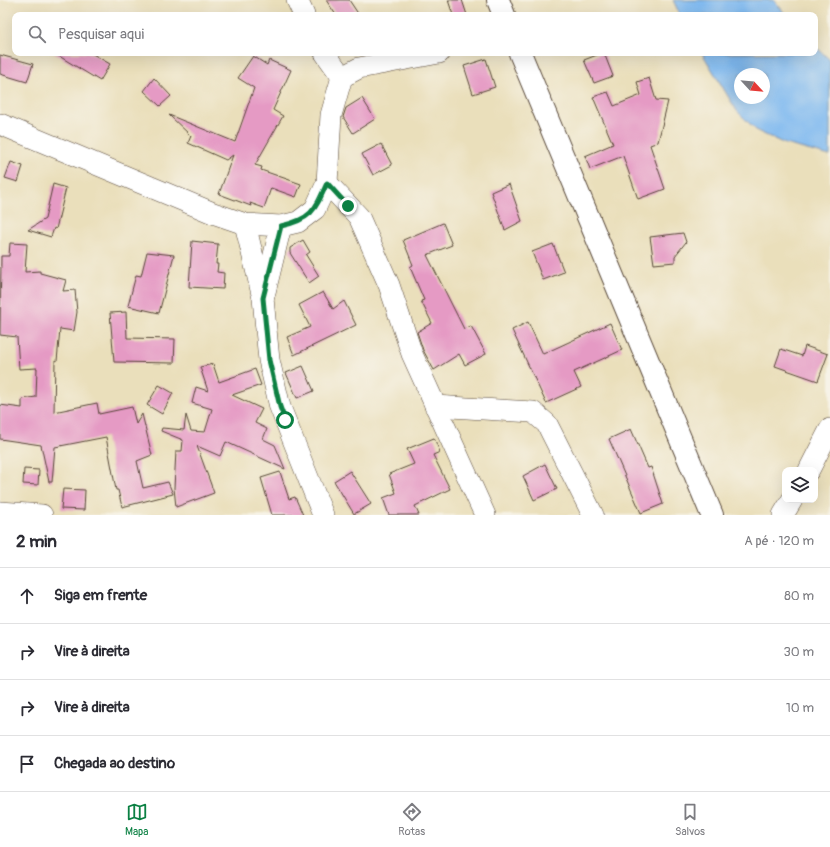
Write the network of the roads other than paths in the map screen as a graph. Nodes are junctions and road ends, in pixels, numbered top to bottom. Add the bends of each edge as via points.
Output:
1 (297, 0) edge
2 (498, 0) edge
3 (303, 12) edge
4 (503, 12) edge
5 (327, 56) edge
6 (423, 56) edge
7 (521, 56) edge
8 (342, 77) junction
9 (0, 124) edge
10 (327, 183) junction
11 (245, 224) junction
12 (281, 226) junction
13 (263, 298) junction
14 (435, 406) junction
15 (830, 429) edge
16 (811, 467) edge
17 (790, 503) edge
18 (0, 512) edge
19 (42, 515) edge
20 (323, 515) edge
21 (485, 515) edge
22 (593, 515) edge
23 (712, 515) edge
24 (783, 515) edge

1 - 3 street
2 - 4 main road
5 - 8 street
6 - 8 street via 359,68
7 - 23 main road
8 - 10 street via 331,115
9 - 11 street
10 - 12 street via 315,209 298,222
10 - 14 street via 359,217 389,286 412,354
11 - 12 street
11 - 13 street
12 - 13 street
13 - 20 street via 269,360 280,407
14 - 21 street
14 - 22 street via 533,412 547,424
15 - 16 street
17 - 24 street
18 - 19 street

